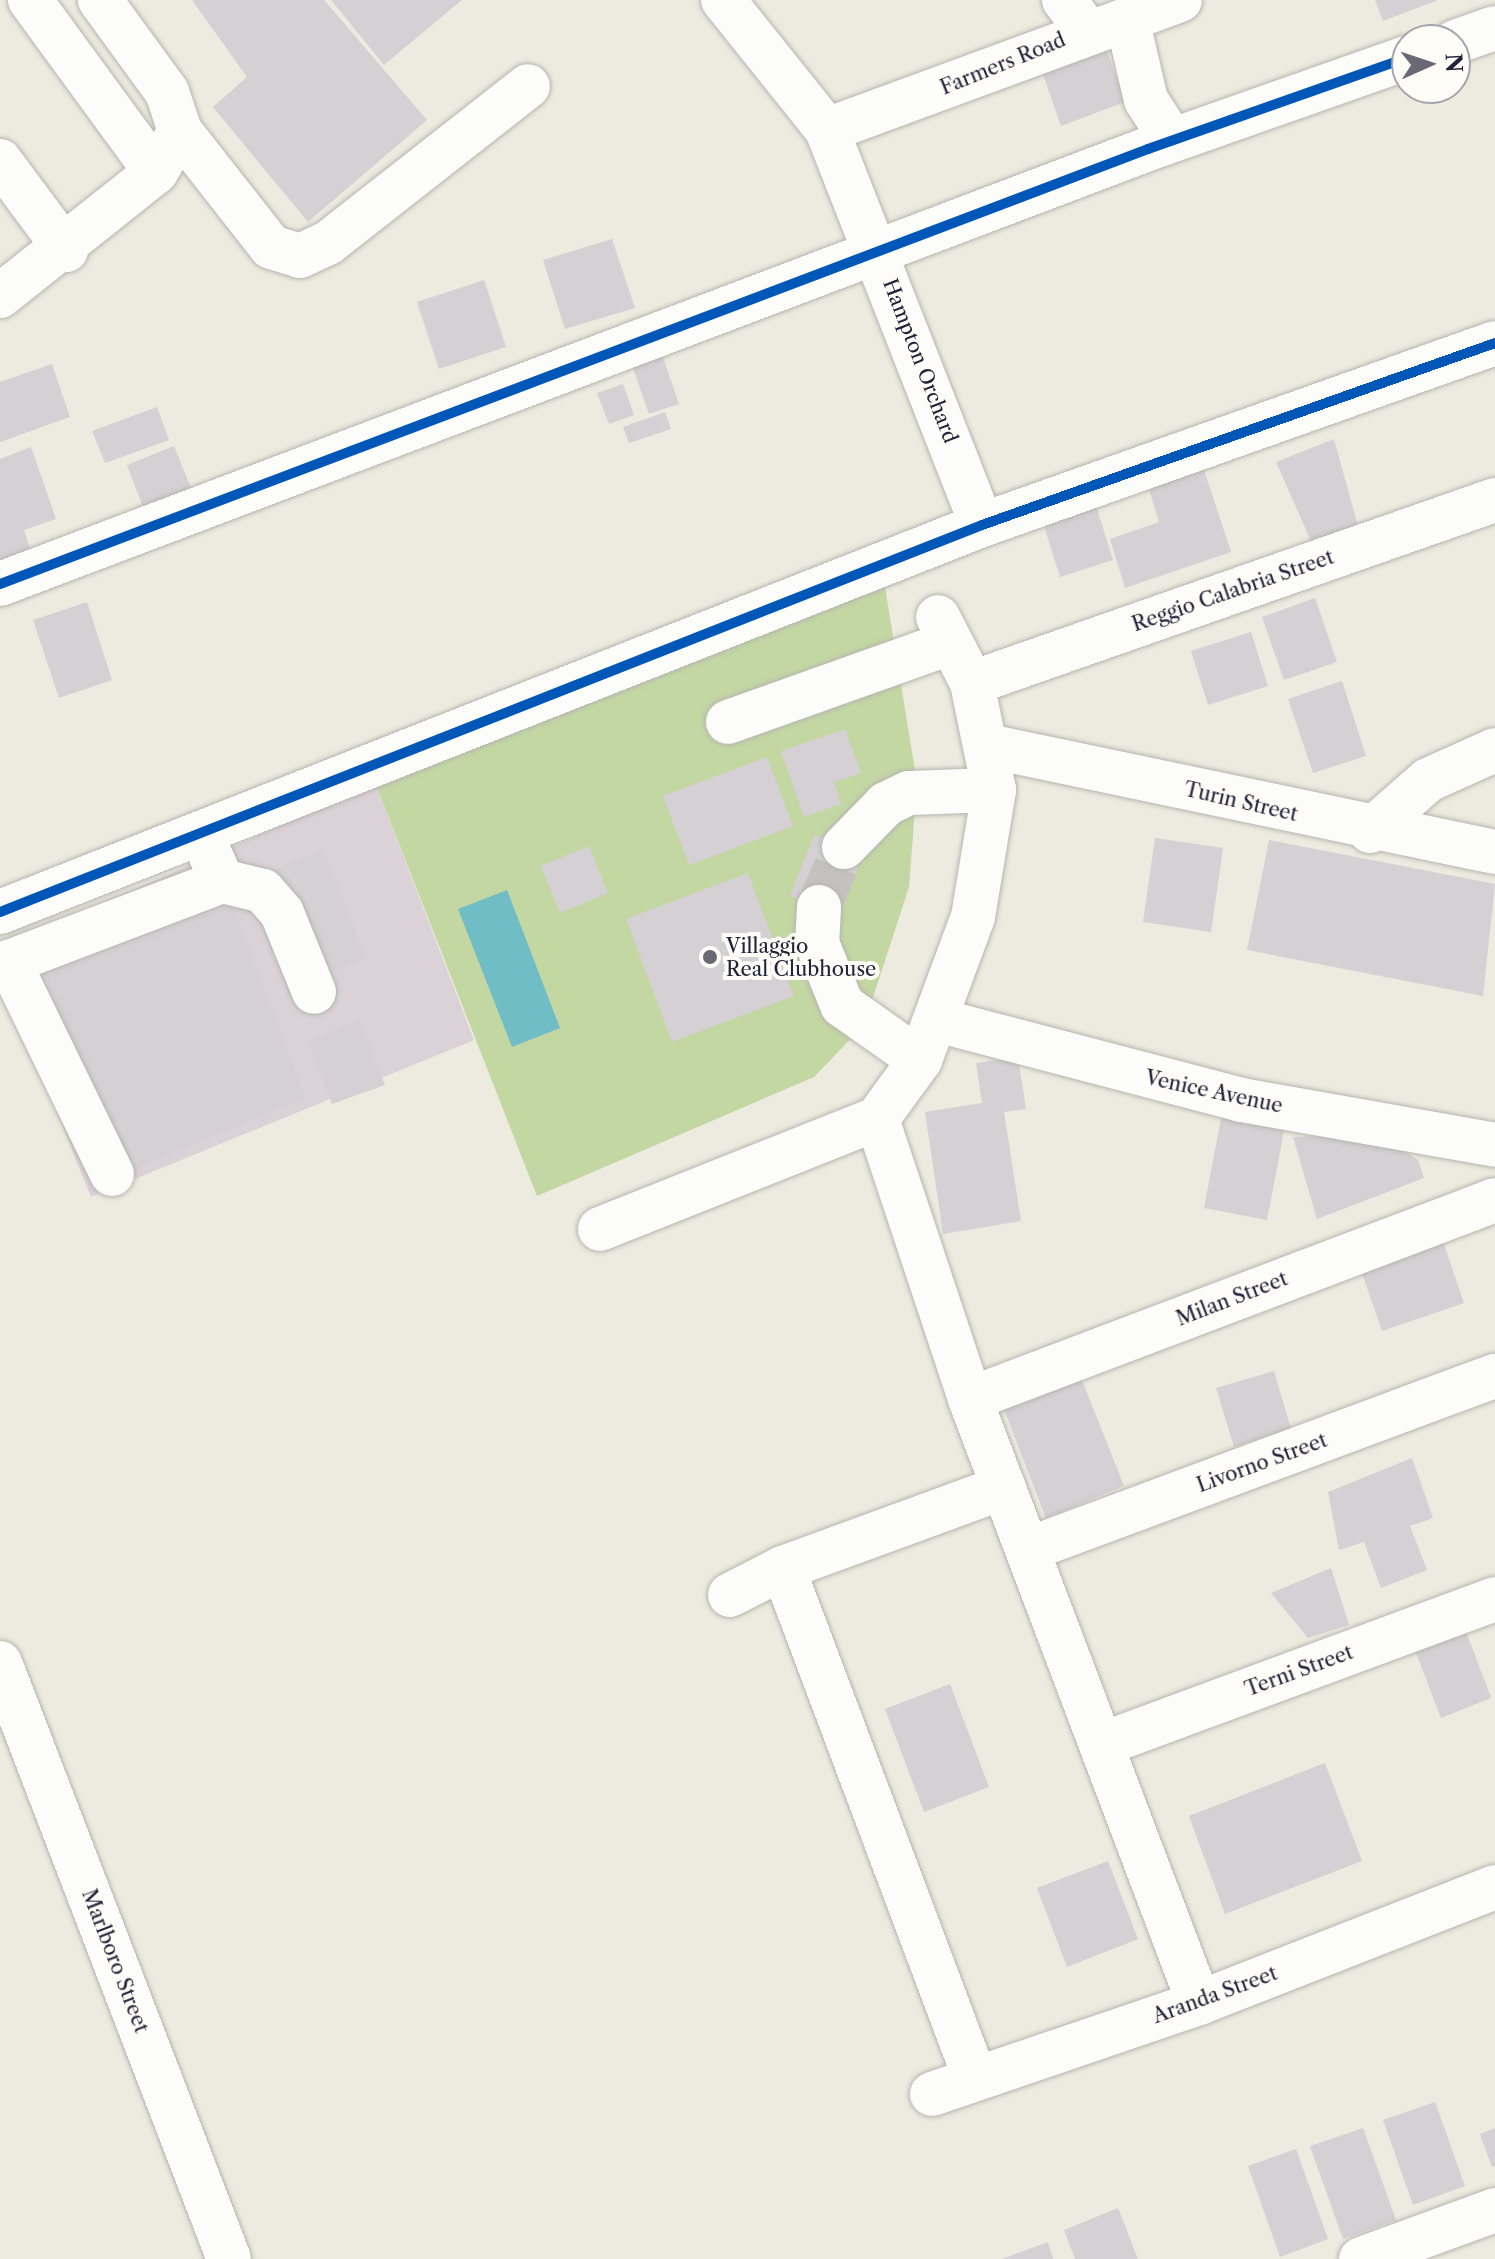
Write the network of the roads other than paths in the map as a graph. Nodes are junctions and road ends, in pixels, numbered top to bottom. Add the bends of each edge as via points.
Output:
1 (30, 0) edge
2 (100, 0) edge
3 (723, 0) edge
4 (1180, 0) edge
5 (1093, 16) edge
6 (1495, 28) edge
7 (1471, 36) edge
8 (1391, 64) edge
9 (528, 86) dead end
10 (827, 130) junction
11 (180, 131) junction
12 (1172, 140) junction
13 (0, 161) edge
14 (156, 172) junction
15 (66, 250) junction
16 (878, 250) junction
17 (0, 296) edge
18 (1495, 343) edge
19 (1495, 500) edge
20 (982, 525) junction
21 (0, 584) edge
22 (972, 683) junction
23 (728, 722) dead end
24 (988, 746) junction
25 (1495, 750) edge
26 (994, 790) junction
27 (1370, 831) junction
28 (201, 835) junction
29 (844, 847) tunnel mouth
30 (1495, 852) edge
31 (222, 881) junction
32 (819, 907) tunnel mouth
33 (0, 912) edge
34 (4, 954) edge
35 (314, 992) dead end
36 (937, 1020) junction
37 (920, 1060) junction
38 (877, 1119) junction
39 (1495, 1145) edge
40 (112, 1174) dead end
41 (1495, 1200) edge
42 (600, 1229) dead end
43 (1495, 1376) edge
44 (970, 1399) junction
45 (1004, 1487) junction
46 (1029, 1549) junction
47 (783, 1568) junction
48 (730, 1595) dead end
49 (1495, 1599) edge
50 (0, 1663) edge
51 (1103, 1744) junction
52 (1495, 1887) edge
53 (1199, 2003) junction
54 (975, 2078) junction
55 (932, 2094) dead end
56 (1495, 2210) edge
57 (229, 2259) edge
58 (1361, 2259) edge

1 - 14 street
2 - 11 street via 167,92
3 - 10 street, Hampton Orchard
4 - 5 street, Farmers Road
5 - 10 street, Farmers Road
5 - 12 street
6 - 7 street
8 - 12 street
9 - 11 street via 328,243 300,256 271,247
10 - 16 street, Hampton Orchard
11 - 14 street
12 - 16 street
13 - 15 street
14 - 15 street
15 - 17 street
16 - 20 street, Hampton Orchard
16 - 21 street
18 - 20 street
19 - 22 street, Reggio Calabria Street
20 - 28 street
22 - 23 street via 942,631
22 - 24 street
24 - 26 street
24 - 27 street, Turin Street
25 - 27 street via 1428,780
26 - 29 street via 909,793 886,804
26 - 36 street via 973,917
27 - 30 street, Turin Street
28 - 31 street
28 - 33 street
31 - 34 street
31 - 35 street via 263,891 282,913
32 - 37 street via 817,943 842,1005
34 - 40 street
36 - 37 street
36 - 39 street, Venice Avenue via 1241,1100
37 - 38 street
38 - 42 street
38 - 44 street
41 - 44 street, Milan Street
43 - 46 street, Livorno Street
44 - 45 street
45 - 46 street
45 - 47 street
46 - 51 street
47 - 48 street
47 - 54 street
49 - 51 street, Terni Street
50 - 57 street, Marlboro Street
51 - 53 street
52 - 53 street, Aranda Street
53 - 54 street, Aranda Street
54 - 55 street, Aranda Street
56 - 58 street

